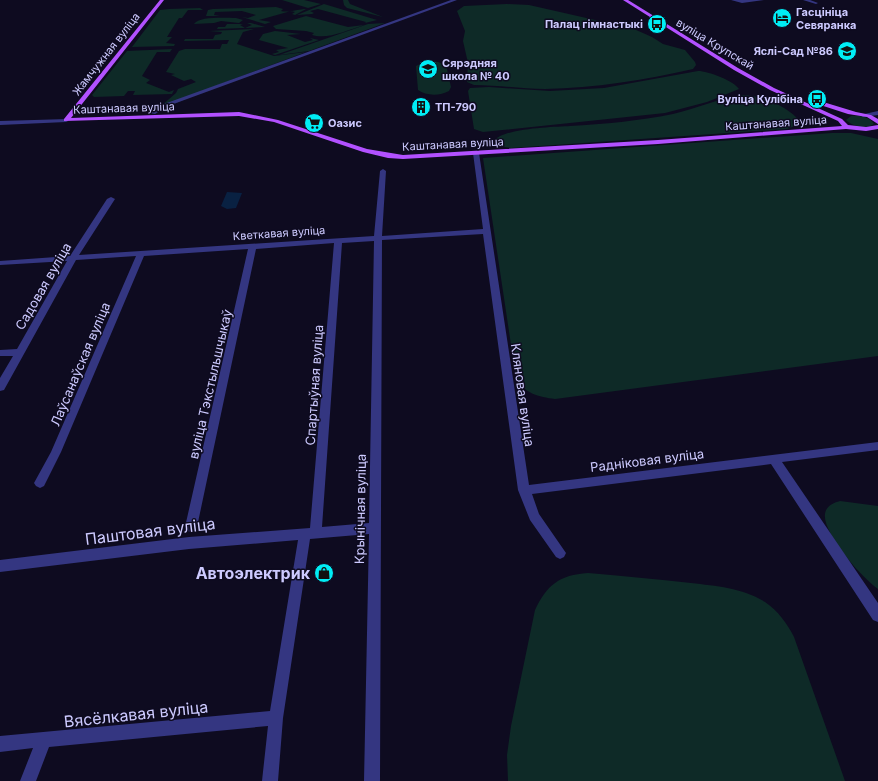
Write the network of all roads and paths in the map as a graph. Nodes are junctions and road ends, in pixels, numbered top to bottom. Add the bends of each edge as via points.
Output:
1 (162, 0) edge
2 (455, 0) edge
3 (625, 0) edge
4 (631, 0) edge
5 (734, 0) edge
6 (762, 0) edge
7 (788, 0) edge
8 (792, 0) edge
9 (805, 0) edge
10 (816, 3) dead end
11 (153, 114) dead end
12 (860, 114) junction
13 (877, 119) edge
14 (66, 120) junction
15 (0, 123) edge
16 (843, 123) junction
17 (878, 127) edge
18 (862, 129) junction
19 (878, 131) edge
20 (476, 153) junction
21 (383, 171) dead end
22 (111, 199) dead end
23 (487, 231) junction
24 (378, 237) junction
25 (338, 240) junction
26 (253, 246) junction
27 (141, 254) junction
28 (73, 258) junction
29 (0, 263) edge
30 (20, 352) junction
31 (0, 353) edge
32 (0, 387) edge
33 (878, 446) edge
34 (774, 460) junction
35 (40, 483) dead end
36 (524, 490) junction
37 (191, 527) dead end
38 (374, 528) junction
39 (311, 533) junction
40 (560, 553) dead end
41 (0, 566) edge
42 (878, 615) edge
43 (276, 718) junction
44 (44, 741) junction
45 (0, 744) edge
46 (28, 781) edge
47 (270, 781) edge
48 (372, 781) edge

1 - 14 main road, Жамчужная вуліца
2 - 11 street, Каштанавая вуліца via 166,105
3 - 16 main road, вуліца Крупскай via 736,70
4 - 12 main road, вуліца Крупскай via 742,69 778,87 813,101
5 - 6 street
7 - 8 street
9 - 10 street
12 - 13 main road, вуліца Крупскай
12 - 16 main road via 845,114 840,117
14 - 15 street
14 - 20 main road, Каштанавая вуліца via 239,114 271,118 382,155
16 - 18 main road
16 - 20 main road, Каштанавая вуліца via 658,142
17 - 18 main road
18 - 19 main road
20 - 23 street, Кляновая вуліца
21 - 24 street, Крынічная вуліца
22 - 28 street, Садовая вуліца
23 - 24 street, Кветкавая вуліца
23 - 36 street, Кляновая вуліца
24 - 25 street, Кветкавая вуліца
24 - 38 street, Крынічная вуліца
25 - 26 street, Кветкавая вуліца
25 - 39 street, Спартыўная вуліца
26 - 27 street, Кветкавая вуліца
26 - 37 street, вуліца Тэкстыльшчыкаў
27 - 28 street, Кветкавая вуліца
27 - 35 street, Лаўсанаўская вуліца via 56,452
28 - 29 street, Кветкавая вуліца
28 - 30 street, Садовая вуліца
30 - 31 street
30 - 32 street, Садовая вуліца
33 - 34 street, Радніковая вуліца
34 - 36 street, Радніковая вуліца
34 - 42 street
36 - 40 street, Кляновая вуліца via 534,516
38 - 39 street, Паштовая вуліца
38 - 48 street, Крынічная вуліца
39 - 41 street, Паштовая вуліца via 189,542
39 - 43 street
43 - 44 street, Вясёлкавая вуліца
43 - 47 street
44 - 45 street, Вясёлкавая вуліца
44 - 46 street

